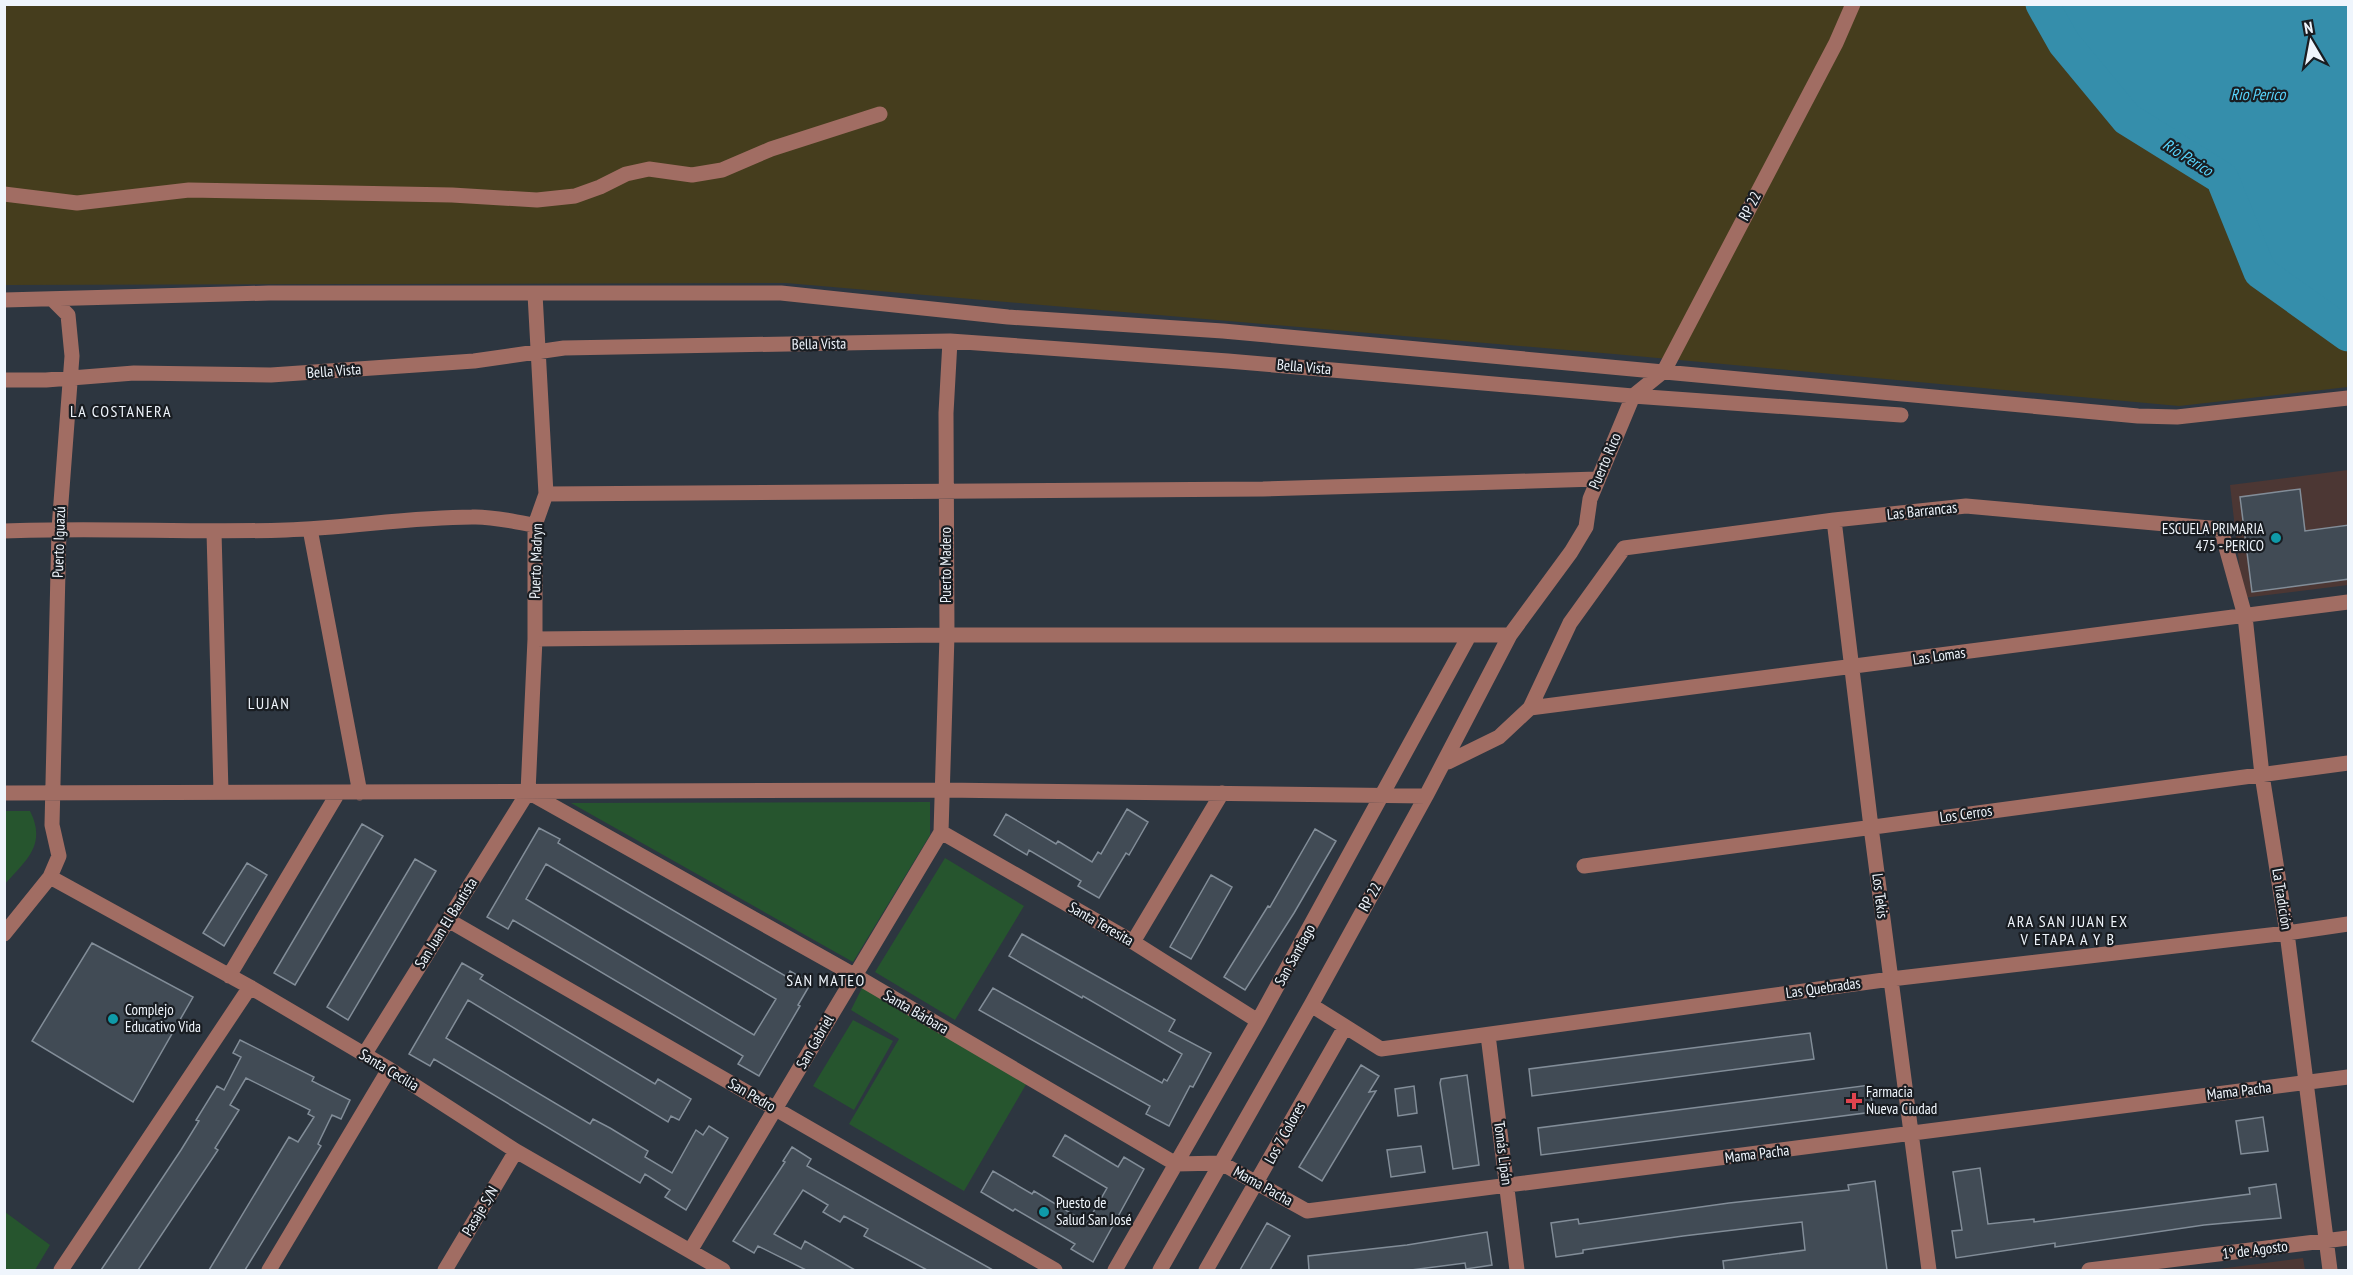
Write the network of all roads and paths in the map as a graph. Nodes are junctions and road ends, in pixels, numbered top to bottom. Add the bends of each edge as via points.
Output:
1 (1853, 4) edge
2 (880, 114) dead end
3 (4, 194) edge
4 (535, 294) junction
5 (52, 299) junction
6 (4, 300) edge
7 (950, 341) junction
8 (539, 351) junction
9 (1664, 371) junction
10 (69, 377) junction
11 (4, 380) edge
12 (1632, 396) junction
13 (2349, 398) edge
14 (1901, 415) dead end
15 (1597, 479) junction
16 (946, 493) junction
17 (546, 494) junction
18 (1834, 520) junction
19 (535, 525) junction
20 (1586, 527) joint
21 (58, 529) junction
22 (310, 529) junction
23 (2221, 529) joint
24 (4, 531) edge
25 (214, 532) junction
26 (2349, 602) edge
27 (2245, 616) junction
28 (947, 635) junction
29 (1510, 635) junction
30 (1469, 636) junction
31 (535, 639) junction
32 (1853, 668) junction
33 (1530, 708) junction
34 (1448, 762) dead end
35 (2349, 763) edge
36 (2262, 775) junction
37 (943, 790) junction
38 (221, 792) junction
39 (528, 792) junction
40 (4, 793) edge
41 (53, 793) junction
42 (338, 793) junction
43 (360, 793) junction
44 (1222, 793) junction
45 (1381, 796) junction
46 (1426, 796) junction
47 (1871, 827) junction
48 (940, 832) junction
49 (1584, 866) dead end
50 (50, 877) junction
51 (448, 920) junction
52 (2349, 924) edge
53 (2287, 933) junction
54 (4, 934) edge
55 (1132, 942) junction
56 (854, 975) junction
57 (229, 976) junction
58 (1891, 979) junction
59 (250, 987) junction
60 (1311, 1005) junction
61 (1258, 1022) junction
62 (1345, 1027) junction
63 (1488, 1035) junction
64 (364, 1055) junction
65 (389, 1069) junction
66 (2349, 1077) edge
67 (2306, 1082) junction
68 (776, 1109) junction
69 (1910, 1134) junction
70 (516, 1151) junction
71 (1221, 1163) junction
72 (1176, 1164) junction
73 (1257, 1183) junction
74 (1507, 1185) junction
75 (2349, 1238) edge
76 (2325, 1241) junction
77 (690, 1251) junction
78 (61, 1270) edge
79 (269, 1270) edge
80 (445, 1270) edge
81 (723, 1270) edge
82 (1055, 1270) edge
83 (1115, 1270) edge
84 (1160, 1270) edge
85 (1206, 1270) edge
86 (1517, 1270) edge
87 (1929, 1270) edge
88 (2089, 1270) edge
89 (2330, 1270) edge

1 - 9 street, RP 22
2 - 3 street via 771,149 722,170 692,175 649,169 626,174 575,196 537,200 189,190 77,203
4 - 5 street via 269,293
4 - 8 street, Puerto Madryn
4 - 9 street via 782,293 1008,317 1223,331
5 - 6 street
5 - 10 street, Puerto Iguazú via 68,315 72,356
7 - 8 street, Bella Vista
7 - 12 street, Bella Vista
7 - 16 street, Puerto Madero
8 - 10 street, Bella Vista via 474,361 271,375 134,373
8 - 17 street, Puerto Madryn
9 - 12 street, RP 22
9 - 13 street via 2138,416 2177,417
10 - 11 street, Bella Vista
10 - 21 street, Puerto Iguazú
12 - 14 street, Bella Vista
12 - 15 street, Puerto Rico
15 - 16 street
15 - 20 street, Puerto Rico
16 - 17 street
16 - 28 street, Puerto Madero
17 - 19 street, Puerto Madryn
18 - 23 street, Las Barrancas via 1966,506
18 - 32 street, Los Tekis
18 - 33 street, Las Barrancas via 1624,548 1570,623
19 - 22 street via 474,516
19 - 31 street, Puerto Madryn
20 - 29 street, RP 22
21 - 24 street
21 - 25 street
21 - 41 street, Puerto Iguazú
22 - 25 street
22 - 43 street
23 - 27 street, La Tradición
25 - 38 street
26 - 27 street, Las Lomas
27 - 32 street, Las Lomas
27 - 36 street, La Tradición
28 - 30 street
28 - 31 street
28 - 37 street, Puerto Madero
29 - 30 street
29 - 46 street, RP 22
30 - 45 street, San Santiago
31 - 39 street, Puerto Madryn
32 - 33 street, Las Lomas
32 - 47 street, Los Tekis
33 - 34 street via 1499,736
35 - 36 street, Los Cerros
36 - 47 street, Los Cerros
36 - 53 street, La Tradición
37 - 39 street
37 - 44 street
37 - 48 street, Puerto Madero
38 - 41 street
38 - 42 street
39 - 43 street
39 - 51 street, San Juan El Bautista
39 - 56 street, Santa Bárbara
40 - 41 street
41 - 50 street, Puerto Iguazú via 52,825 59,856
42 - 43 street
42 - 57 street
44 - 45 street
44 - 55 street
45 - 46 street
45 - 61 street, San Santiago
46 - 60 street, RP 22
47 - 49 street, Los Cerros
47 - 58 street, Los Tekis
48 - 55 street, Santa Teresita
48 - 56 street, San Gabriel
50 - 54 street
50 - 57 street, Santa Cecilia
51 - 64 street, San Juan El Bautista
51 - 68 street, San Pedro
52 - 53 street, Las Quebradas
53 - 58 street, Las Quebradas
53 - 67 street, La Tradición
55 - 61 street, Santa Teresita
56 - 68 street, San Gabriel
56 - 72 street, Santa Bárbara
57 - 59 street, Santa Cecilia
58 - 63 street, Las Quebradas
58 - 69 street, Los Tekis
59 - 64 street, Santa Cecilia
59 - 78 street
60 - 62 street, Las Quebradas
60 - 71 street, RP 22
61 - 72 street, San Santiago
62 - 63 street, Las Quebradas via 1381,1049
62 - 73 street, Los 7 Colores
63 - 74 street, Tomás Lipán
64 - 65 street, Santa Cecilia
65 - 70 street, Santa Cecilia
65 - 79 street
66 - 67 street, Mama Pacha
67 - 69 street, Mama Pacha
67 - 76 street, La Tradición
68 - 77 street, San Gabriel
68 - 82 street, San Pedro
69 - 74 street, Mama Pacha
69 - 87 street, Los Tekis
70 - 77 street, Santa Cecilia
70 - 80 street, Pasaje S/N
71 - 72 street, Mama Pacha
71 - 73 street, Mama Pacha
71 - 84 street, RP 22
72 - 83 street, San Santiago
73 - 74 street, Mama Pacha via 1307,1211
73 - 85 street, Los 7 Colores
74 - 86 street, Tomás Lipán
75 - 76 street, 1º de Agosto
76 - 88 street, 1º de Agosto
76 - 89 street, La Tradición
77 - 81 street, Santa Cecilia

